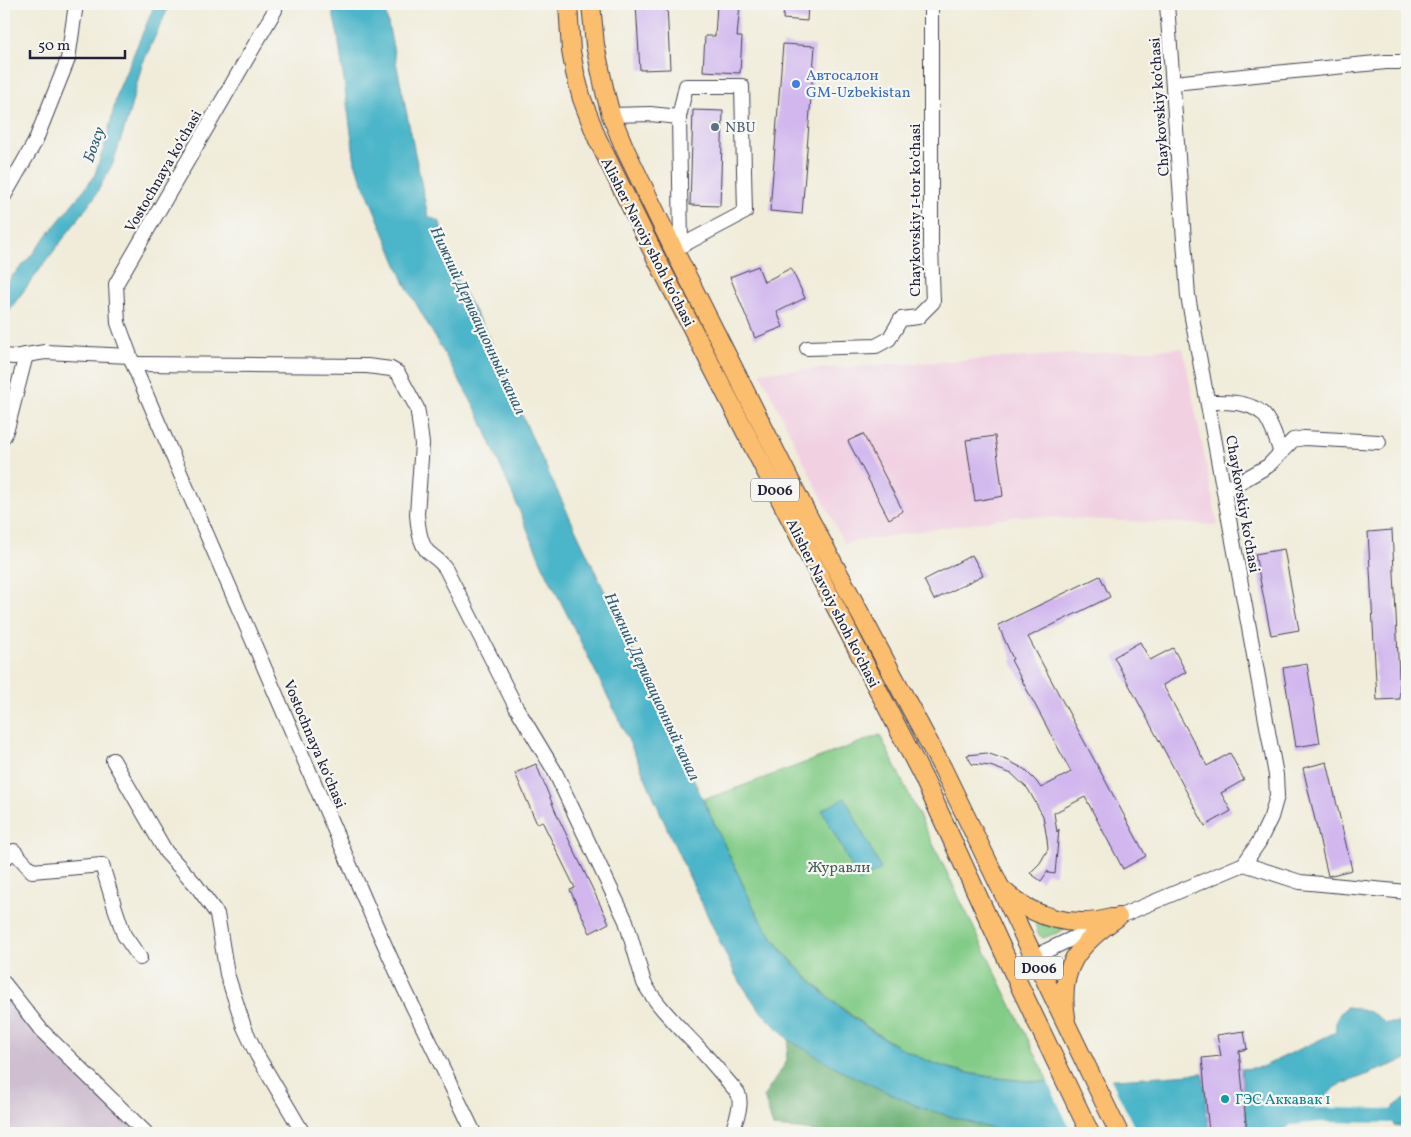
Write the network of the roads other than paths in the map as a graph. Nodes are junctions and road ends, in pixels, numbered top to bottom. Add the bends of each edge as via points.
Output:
1 (76, 4) edge
2 (568, 4) edge
3 (591, 4) edge
4 (931, 4) edge
5 (1167, 4) edge
6 (275, 10) dead end
7 (1407, 62) edge
8 (1173, 83) junction
9 (611, 114) junction
10 (679, 117) junction
11 (4, 196) edge
12 (677, 248) junction
13 (806, 348) dead end
14 (15, 356) edge
15 (132, 360) junction
16 (1208, 402) junction
17 (4, 436) edge
18 (1379, 442) dead end
19 (1281, 453) junction
20 (1224, 491) junction
21 (113, 760) dead end
22 (4, 860) edge
23 (1244, 864) junction
24 (999, 886) junction
25 (1407, 892) edge
26 (1118, 917) junction
27 (1033, 957) junction
28 (140, 958) dead end
29 (1011, 968) junction
30 (4, 983) edge
31 (1070, 1032) junction
32 (146, 1133) edge
33 (303, 1133) edge
34 (474, 1133) edge
35 (732, 1133) edge
36 (1090, 1133) edge
37 (1118, 1133) edge

1 - 11 street via 68,59 35,142
2 - 29 main road, Alisher Navoiy shoh koʻchasi / D006 via 575,73 597,138 924,780
3 - 9 main road, Alisher Navoiy shoh koʻchasi / D006 via 599,69
4 - 13 street, Chaykovskiy 1-tor ko‘chasi via 932,302 918,317 902,319 888,339 876,346
5 - 8 street, Chaykovskiy ko‘chasi
6 - 15 street, Vostochnaya ko‘chasi via 116,284 118,323
7 - 8 street
8 - 16 street, Chaykovskiy ko‘chasi via 1188,296
9 - 10 street
9 - 12 main road, Alisher Navoiy shoh koʻchasi / D006 via 629,158
10 - 12 street
10 - 12 street via 686,86 742,86 746,212
12 - 24 main road, Alisher Navoiy shoh koʻchasi / D006 via 806,512 943,768
14 - 15 street via 45,352
14 - 17 street
15 - 34 street, Vostochnaya ko‘chasi via 374,921
15 - 35 street via 367,366 398,373 418,413 422,444 417,514 423,545 442,562 516,707 554,770 626,921 648,990 738,1093 740,1105
16 - 19 street via 1229,402 1251,407 1263,414
16 - 20 street, Chaykovskiy ko‘chasi
18 - 19 street via 1304,438 1293,440
19 - 20 street via 1268,466
20 - 23 street, Chaykovskiy ko‘chasi via 1276,775 1277,796 1271,817
21 - 33 street via 166,852 217,914 227,974 244,1027
22 - 28 street via 14,851 32,871 102,865 124,935
23 - 25 street via 1300,882
23 - 26 street
24 - 26 main road via 1032,910 1058,920 1089,923
24 - 27 main road, Alisher Navoiy shoh koʻchasi / D006
26 - 27 street
26 - 31 main road via 1085,943 1068,970 1064,1007
27 - 29 main road
27 - 31 main road, Alisher Navoiy shoh koʻchasi / D006
29 - 36 main road, Alisher Navoiy shoh koʻchasi / D006
30 - 32 street via 42,1032
31 - 37 main road, Alisher Navoiy shoh koʻchasi / D006

